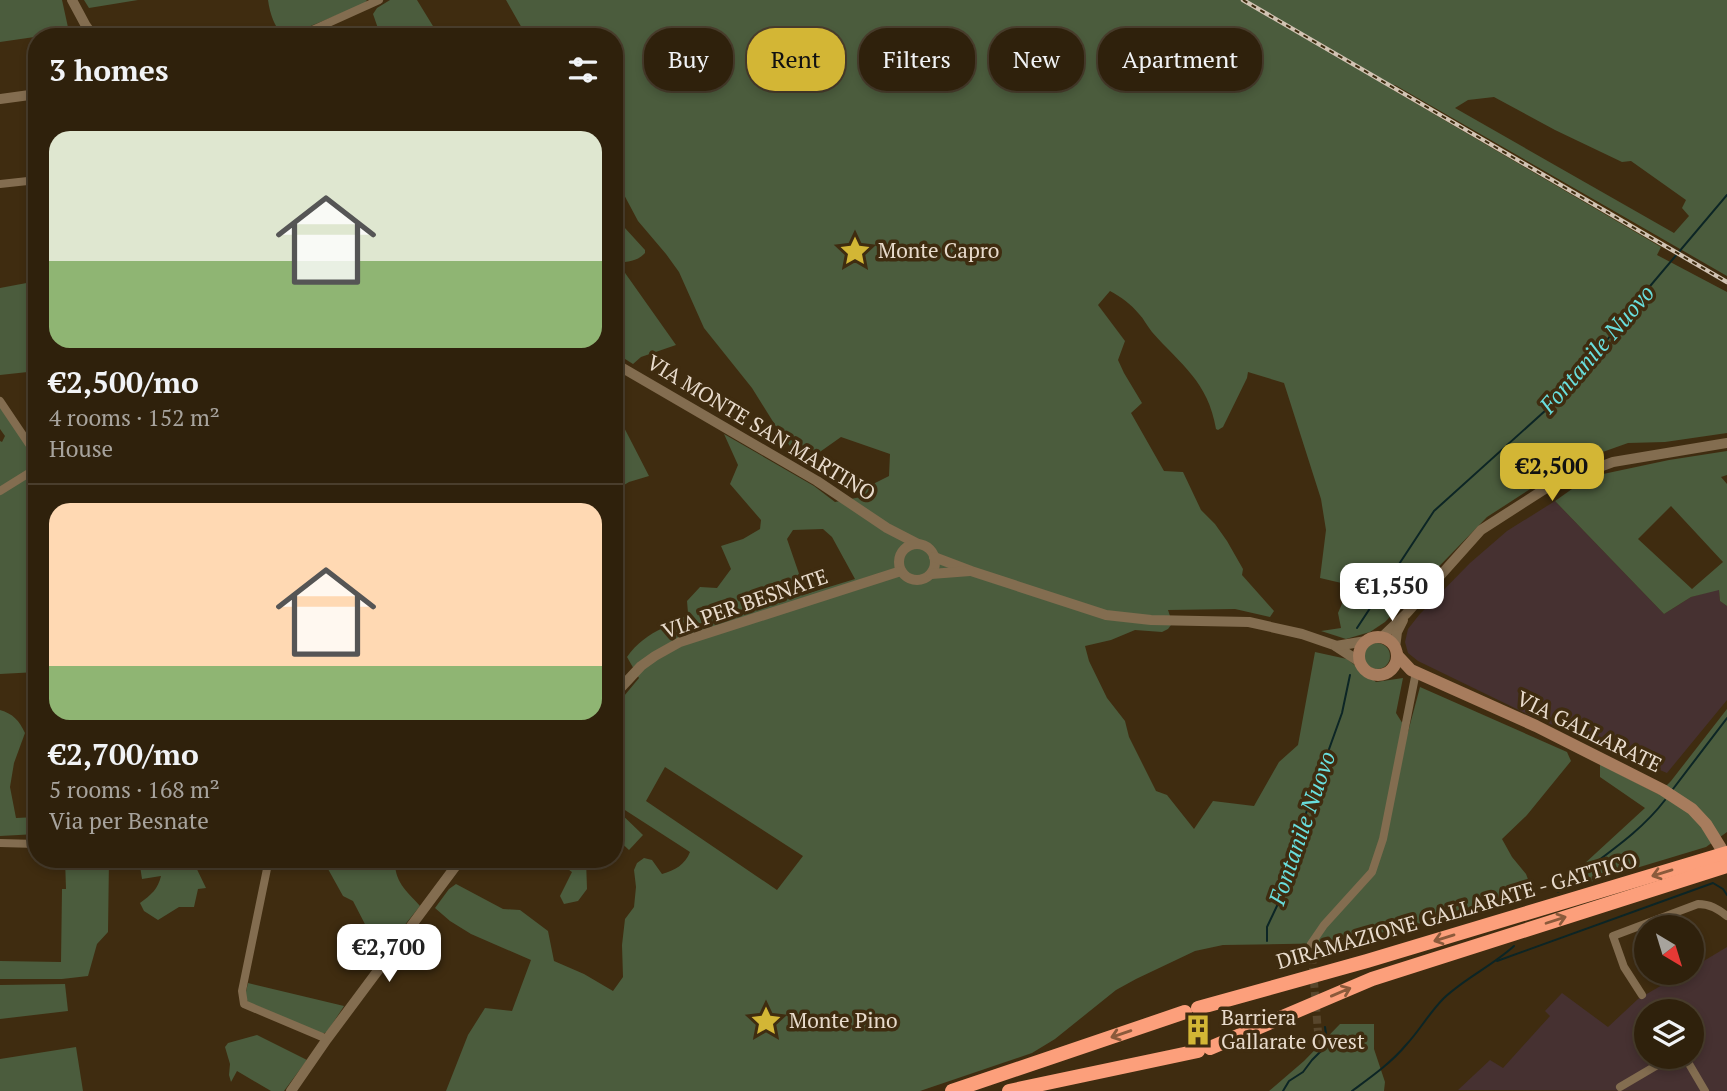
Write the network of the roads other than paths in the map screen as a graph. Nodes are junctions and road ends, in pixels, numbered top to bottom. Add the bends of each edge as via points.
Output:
1 (72, 0) edge
2 (379, 0) edge
3 (87, 28) edge
4 (317, 28) edge
5 (28, 95) edge
6 (0, 99) edge
7 (28, 181) edge
8 (0, 184) edge
9 (623, 368) edge
10 (0, 401) edge
11 (28, 443) edge
12 (1727, 443) edge
13 (28, 474) edge
14 (0, 491) edge
15 (887, 528) junction
16 (918, 544) junction
17 (903, 552) junction
18 (934, 556) junction
19 (901, 571) junction
20 (971, 571) junction
21 (931, 574) junction
22 (1406, 614) junction
23 (1382, 637) junction
24 (1366, 641) junction
25 (1336, 646) junction
26 (1396, 651) junction
27 (1360, 662) junction
28 (1413, 671) junction
29 (1386, 673) junction
30 (623, 685) edge
31 (0, 843) edge
32 (28, 844) edge
33 (1727, 856) edge
34 (1727, 866) edge
35 (267, 868) edge
36 (454, 868) edge
37 (1727, 916) edge
38 (1311, 944) tunnel mouth
39 (1642, 995) dead end
40 (327, 1039) junction
41 (1651, 1069) edge
42 (1692, 1069) edge
43 (1620, 1087) dead end
44 (291, 1091) edge
45 (952, 1091) edge
46 (1009, 1091) edge
47 (1705, 1091) edge

1 - 3 street
2 - 4 street
5 - 6 street
7 - 8 street
9 - 15 street, VIA MONTE SAN MARTINO via 817,481
10 - 11 street
12 - 22 street via 1614,462 1550,485 1481,530
13 - 14 street
15 - 16 street, VIA MONTE SAN MARTINO
15 - 17 street, VIA MONTE SAN MARTINO
16 - 17 street
16 - 18 street, VIA MONTE SAN MARTINO
17 - 19 street
18 - 20 street, VIA MONTE SAN MARTINO
18 - 21 street
19 - 21 street, VIA MONTE SAN MARTINO via 915,580
19 - 30 street, VIA PER BESNATE via 680,642 641,666
20 - 21 street, VIA MONTE SAN MARTINO
20 - 25 street, VIA MONTE SAN MARTINO via 1106,615 1249,622
22 - 23 street
22 - 26 street via 1397,632
23 - 24 main road
23 - 26 main road
24 - 25 street, VIA MONTE SAN MARTINO
24 - 27 main road
25 - 27 street, VIA MONTE SAN MARTINO
26 - 28 main road, VIA GALLARATE
26 - 29 main road via 1396,662
27 - 29 main road via 1370,673
28 - 29 main road
28 - 33 main road, VIA GALLARATE via 1663,790 1692,809
28 - 38 street via 1383,839 1372,872
31 - 32 street
33 -> 45 highway, DIRAMAZIONE GALLARATE - GATTICO via 1192,1010
46 -> 34 highway, DIRAMAZIONE GALLARATE - GATTICO via 1204,1049 1372,979
35 - 40 street via 242,990 244,1004
36 - 40 street
37 - 39 street via 1698,904 1613,936 1624,967
40 - 44 street
41 - 43 street
42 - 47 street

